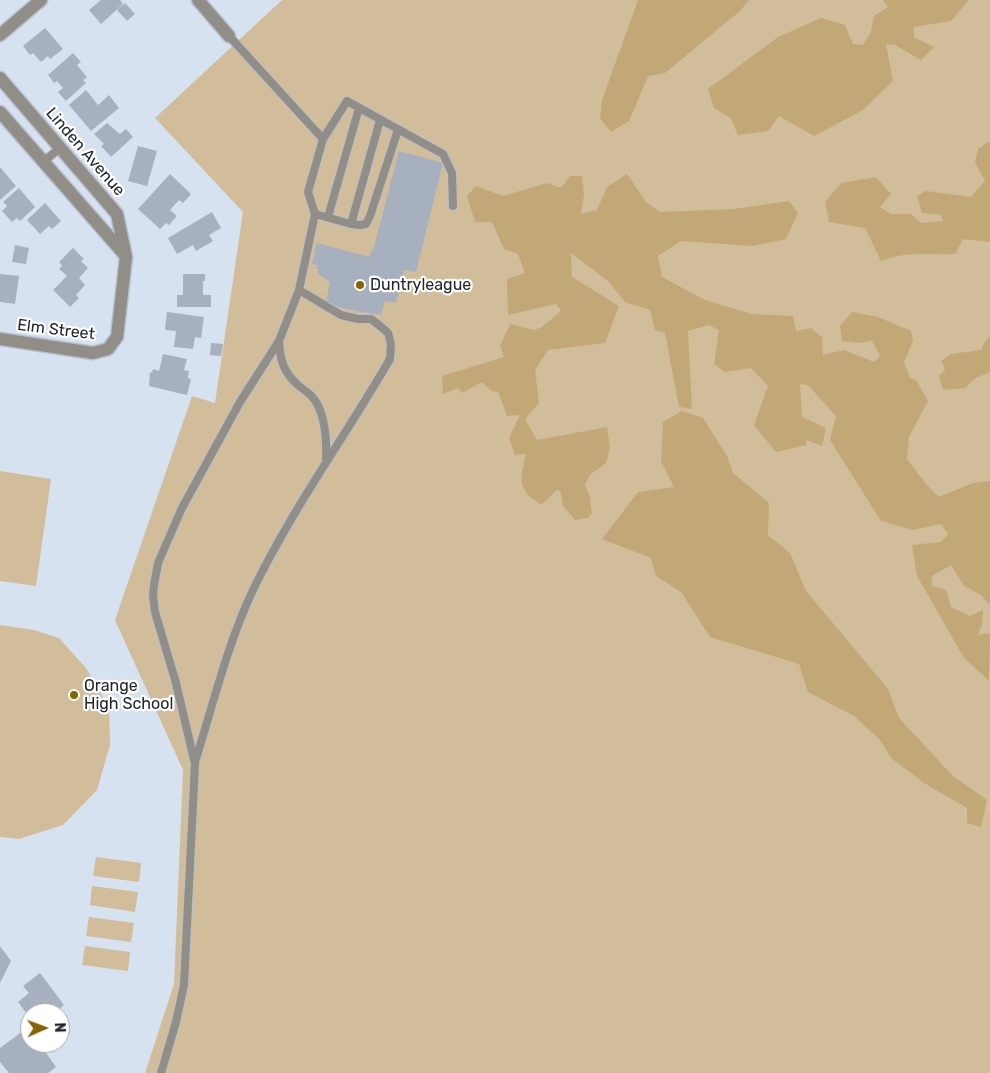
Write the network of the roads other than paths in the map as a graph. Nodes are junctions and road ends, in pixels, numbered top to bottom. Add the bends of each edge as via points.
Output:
1 (41, 0) edge
2 (198, 0) edge
3 (0, 35) edge
4 (229, 36) joint
5 (0, 78) edge
6 (359, 108) junction
7 (0, 112) edge
8 (380, 120) junction
9 (398, 130) junction
10 (323, 139) junction
11 (60, 148) junction
12 (43, 162) junction
13 (453, 206) dead end
14 (316, 214) junction
15 (328, 217) junction
16 (351, 224) junction
17 (126, 257) junction
18 (299, 290) junction
19 (0, 340) edge
20 (279, 342) junction
21 (108, 349) joint
22 (326, 461) junction
23 (195, 764) junction
24 (161, 1073) edge

1 - 3 street
2 - 4 street
4 - 10 lane
5 - 11 street, Linden Avenue
6 - 8 lane
6 - 10 lane via 347,101
6 - 15 lane
7 - 12 street
8 - 9 lane
8 - 16 lane
9 - 13 lane via 443,154 452,173
9 - 16 lane via 370,216 366,224
10 - 14 lane via 308,192
11 - 12 lane
11 - 17 street, Linden Avenue via 117,214
12 - 17 street
14 - 15 lane
14 - 18 lane
15 - 16 lane
17 - 21 street, Linden Avenue via 117,336
18 - 20 lane
18 - 22 lane via 341,315 371,319 388,333 391,344 390,359
19 - 21 street, Elm Street via 93,353
20 - 22 lane via 282,364 319,407
20 - 23 lane via 240,402 182,508 158,564 153,596 155,612
22 - 23 lane via 253,590 236,633
23 - 24 lane via 184,986

